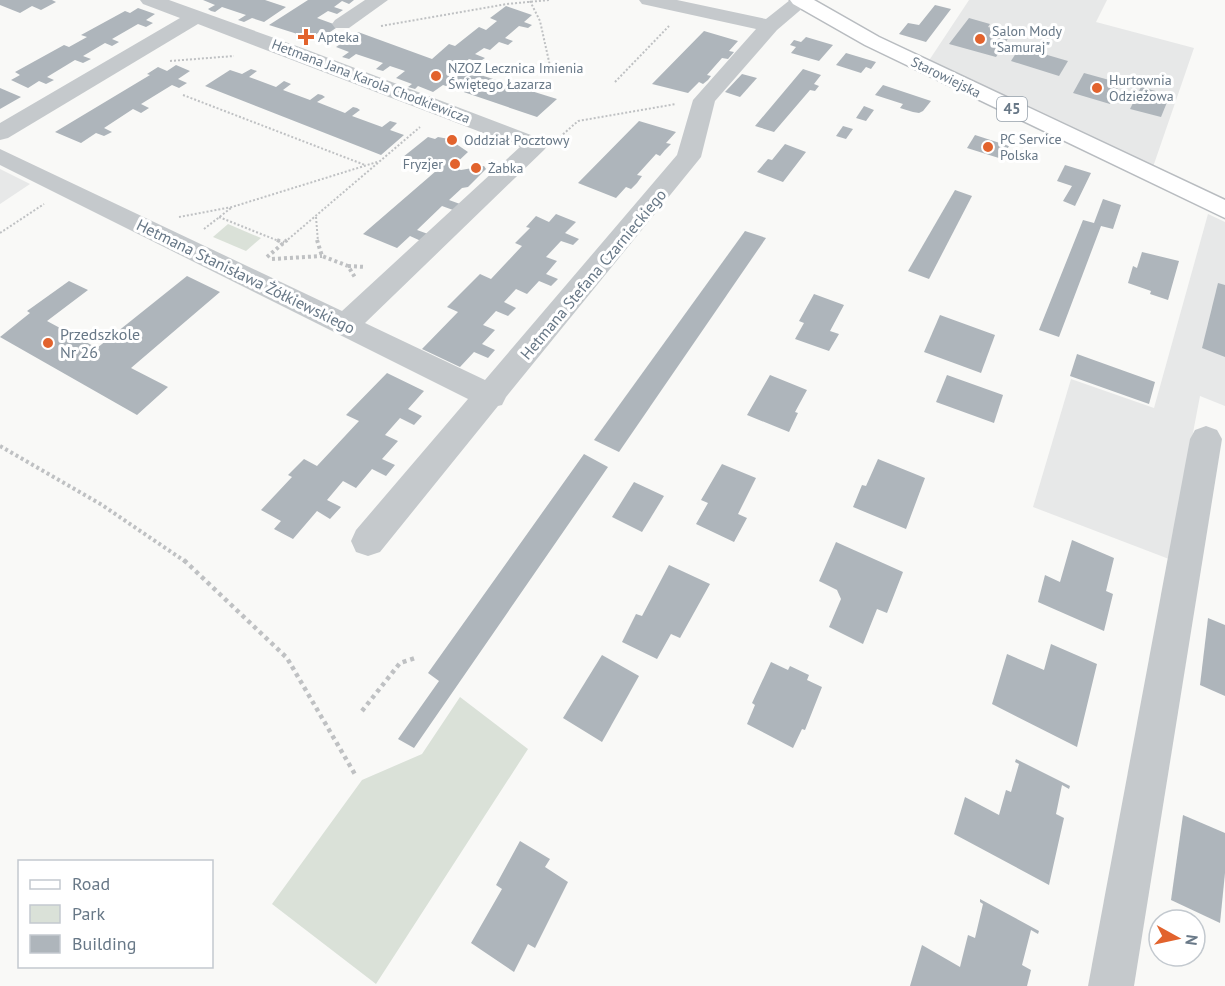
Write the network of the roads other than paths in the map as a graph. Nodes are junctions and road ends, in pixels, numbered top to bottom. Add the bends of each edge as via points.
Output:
1 (150, 0) edge
2 (378, 0) edge
3 (649, 0) edge
4 (800, 1) edge
5 (196, 17) junction
6 (342, 24) road end
7 (770, 26) junction
8 (0, 133) edge
9 (0, 156) edge
10 (1225, 210) edge
11 (346, 324) junction
12 (491, 397) junction
13 (1206, 439) dead end
14 (368, 541) dead end
15 (1111, 986) edge

1 - 5 street, Hetmana Jana Karola Chodkiewicza
2 - 6 street
3 - 7 street
4 - 7 street, Hetmana Stefana Czarnieckiego
4 - 10 main road, Starowiejska / 45 via 872,41
5 - 8 street
5 - 11 street, Hetmana Jana Karola Chodkiewicza via 536,145
7 - 12 street, Hetmana Stefana Czarnieckiego via 704,100 688,157
9 - 11 street, Hetmana Stanisława Żółkiewskiego
11 - 12 street, Hetmana Stanisława Żółkiewskiego
12 - 14 street, Hetmana Stefana Czarnieckiego
13 - 15 street

